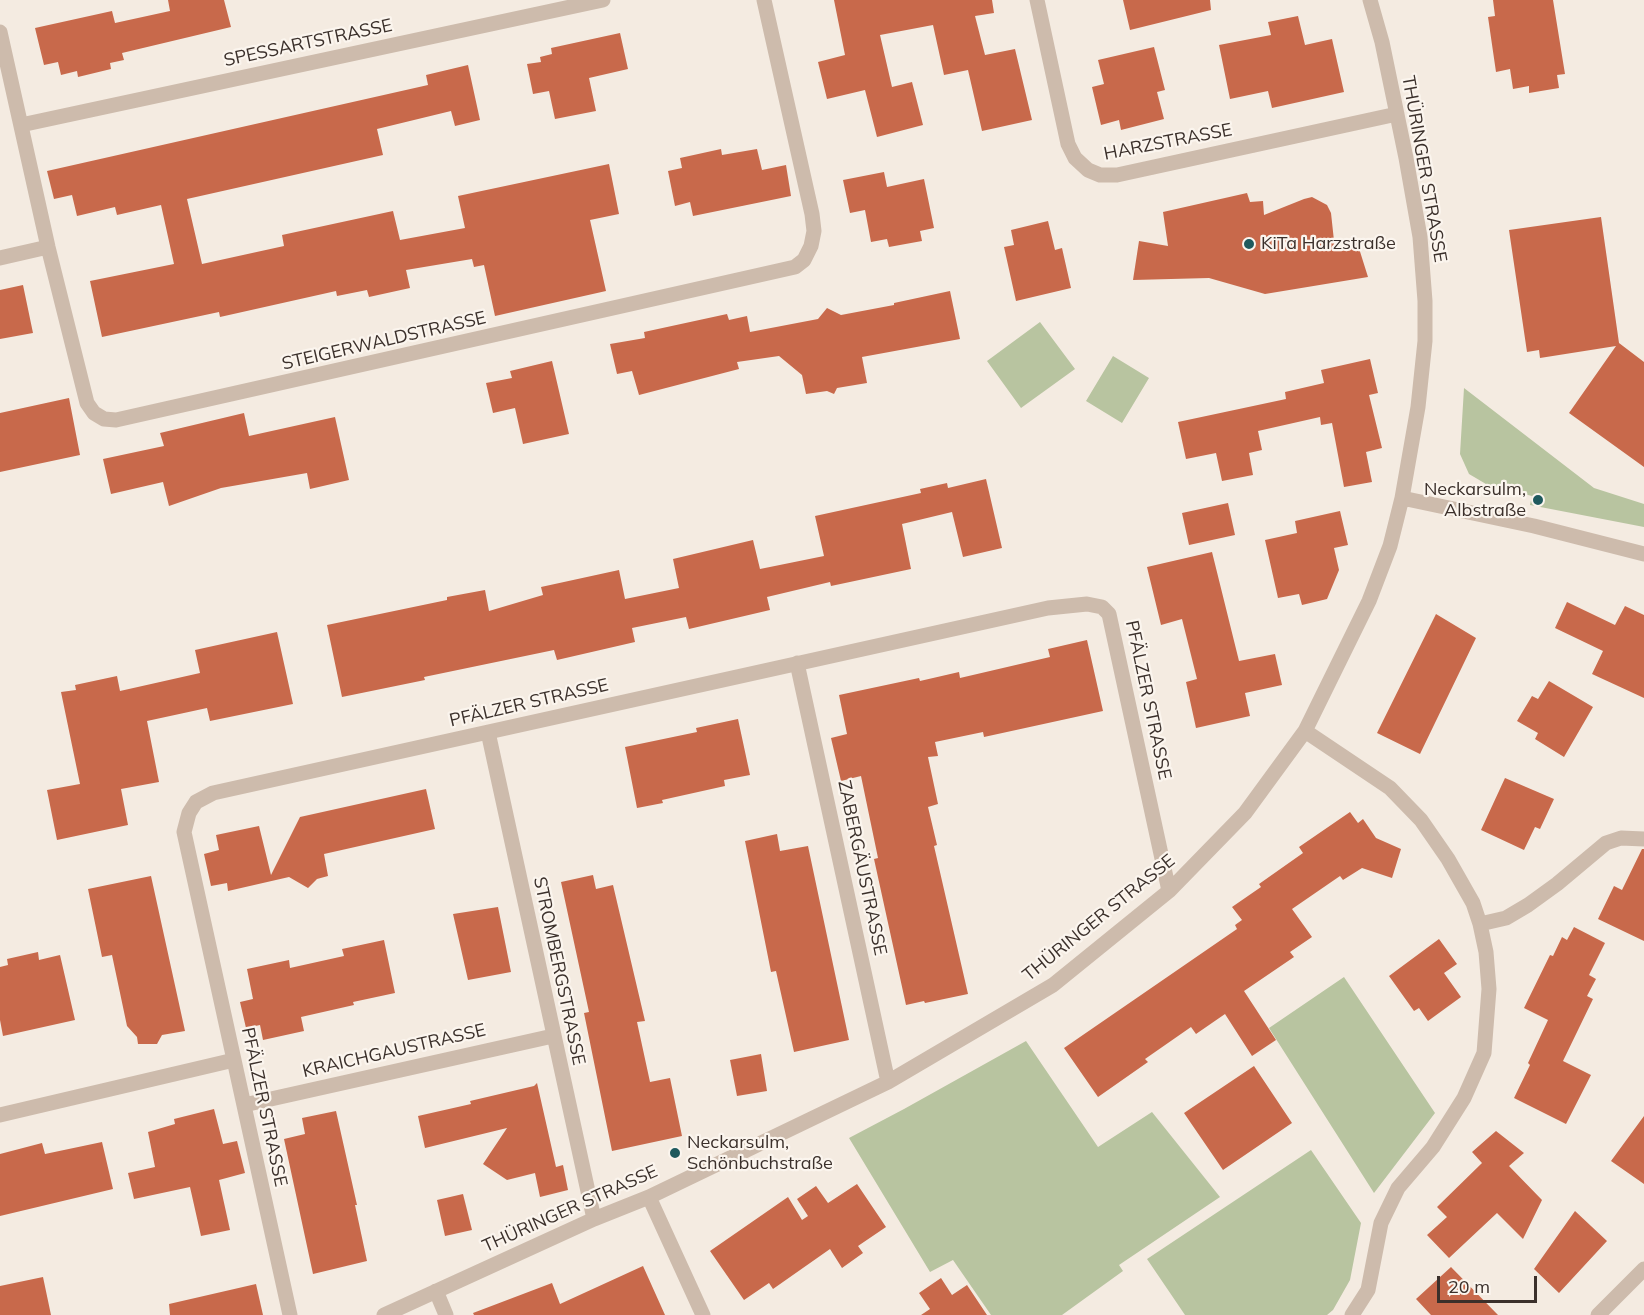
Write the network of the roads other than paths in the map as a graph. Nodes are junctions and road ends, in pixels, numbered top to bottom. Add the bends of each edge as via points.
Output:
1 (603, 0) edge
2 (764, 0) edge
3 (1037, 0) edge
4 (1370, 0) edge
5 (0, 32) edge
6 (1397, 114) junction
7 (21, 125) junction
8 (48, 247) junction
9 (0, 258) edge
10 (1402, 498) junction
11 (1644, 554) edge
12 (797, 663) junction
13 (1305, 731) junction
14 (488, 732) junction
15 (1644, 839) edge
16 (1170, 891) junction
17 (1480, 924) junction
18 (553, 1036) junction
19 (234, 1060) junction
20 (888, 1082) junction
21 (244, 1105) junction
22 (0, 1115) edge
23 (649, 1197) junction
24 (594, 1219) junction
25 (1644, 1269) edge
26 (436, 1291) junction
27 (290, 1315) edge
28 (384, 1315) edge
29 (446, 1315) edge
30 (703, 1315) edge
31 (1352, 1315) edge
32 (1598, 1315) edge

1 - 7 street, SPESSARTSTRASSE
2 - 8 street, STEIGERWALDSTRASSE via 814,231 812,246 795,267 116,420 104,419 87,403
3 - 6 street, HARZSTRASSE via 1068,144 1075,158 1100,175 1117,175
4 - 6 street, THÜRINGER STRASSE
5 - 7 street, STEIGERWALDSTRASSE
6 - 10 street, THÜRINGER STRASSE via 1420,237 1425,301 1418,407
7 - 8 street, STEIGERWALDSTRASSE
8 - 9 street
10 - 11 street
10 - 13 street, THÜRINGER STRASSE via 1390,546 1369,601
12 - 14 street, PFÄLZER STRASSE
12 - 16 street, PFÄLZER STRASSE via 1048,608 1087,604 1102,607 1109,614
12 - 20 street, ZABERGÄUSTRASSE
13 - 16 street, THÜRINGER STRASSE via 1245,813
13 - 17 street via 1390,788 1421,820 1473,903
14 - 18 street, STROMBERGSTRASSE
14 - 19 street, PFÄLZER STRASSE via 213,793 196,802 184,831
15 - 17 street via 1621,838 1606,843 1528,905 1506,918
16 - 20 street, THÜRINGER STRASSE via 1053,985
17 - 31 street via 1489,989 1484,1053 1458,1108 1433,1147 1398,1188 1381,1223 1368,1290
18 - 21 street, KRAICHGAUSTRASSE
18 - 24 street, STROMBERGSTRASSE
19 - 21 street, PFÄLZER STRASSE
19 - 22 street
20 - 23 street, THÜRINGER STRASSE
21 - 27 street, PFÄLZER STRASSE
23 - 24 street, THÜRINGER STRASSE
23 - 30 street
24 - 26 street, THÜRINGER STRASSE
25 - 32 street
26 - 28 street, THÜRINGER STRASSE
26 - 29 street

